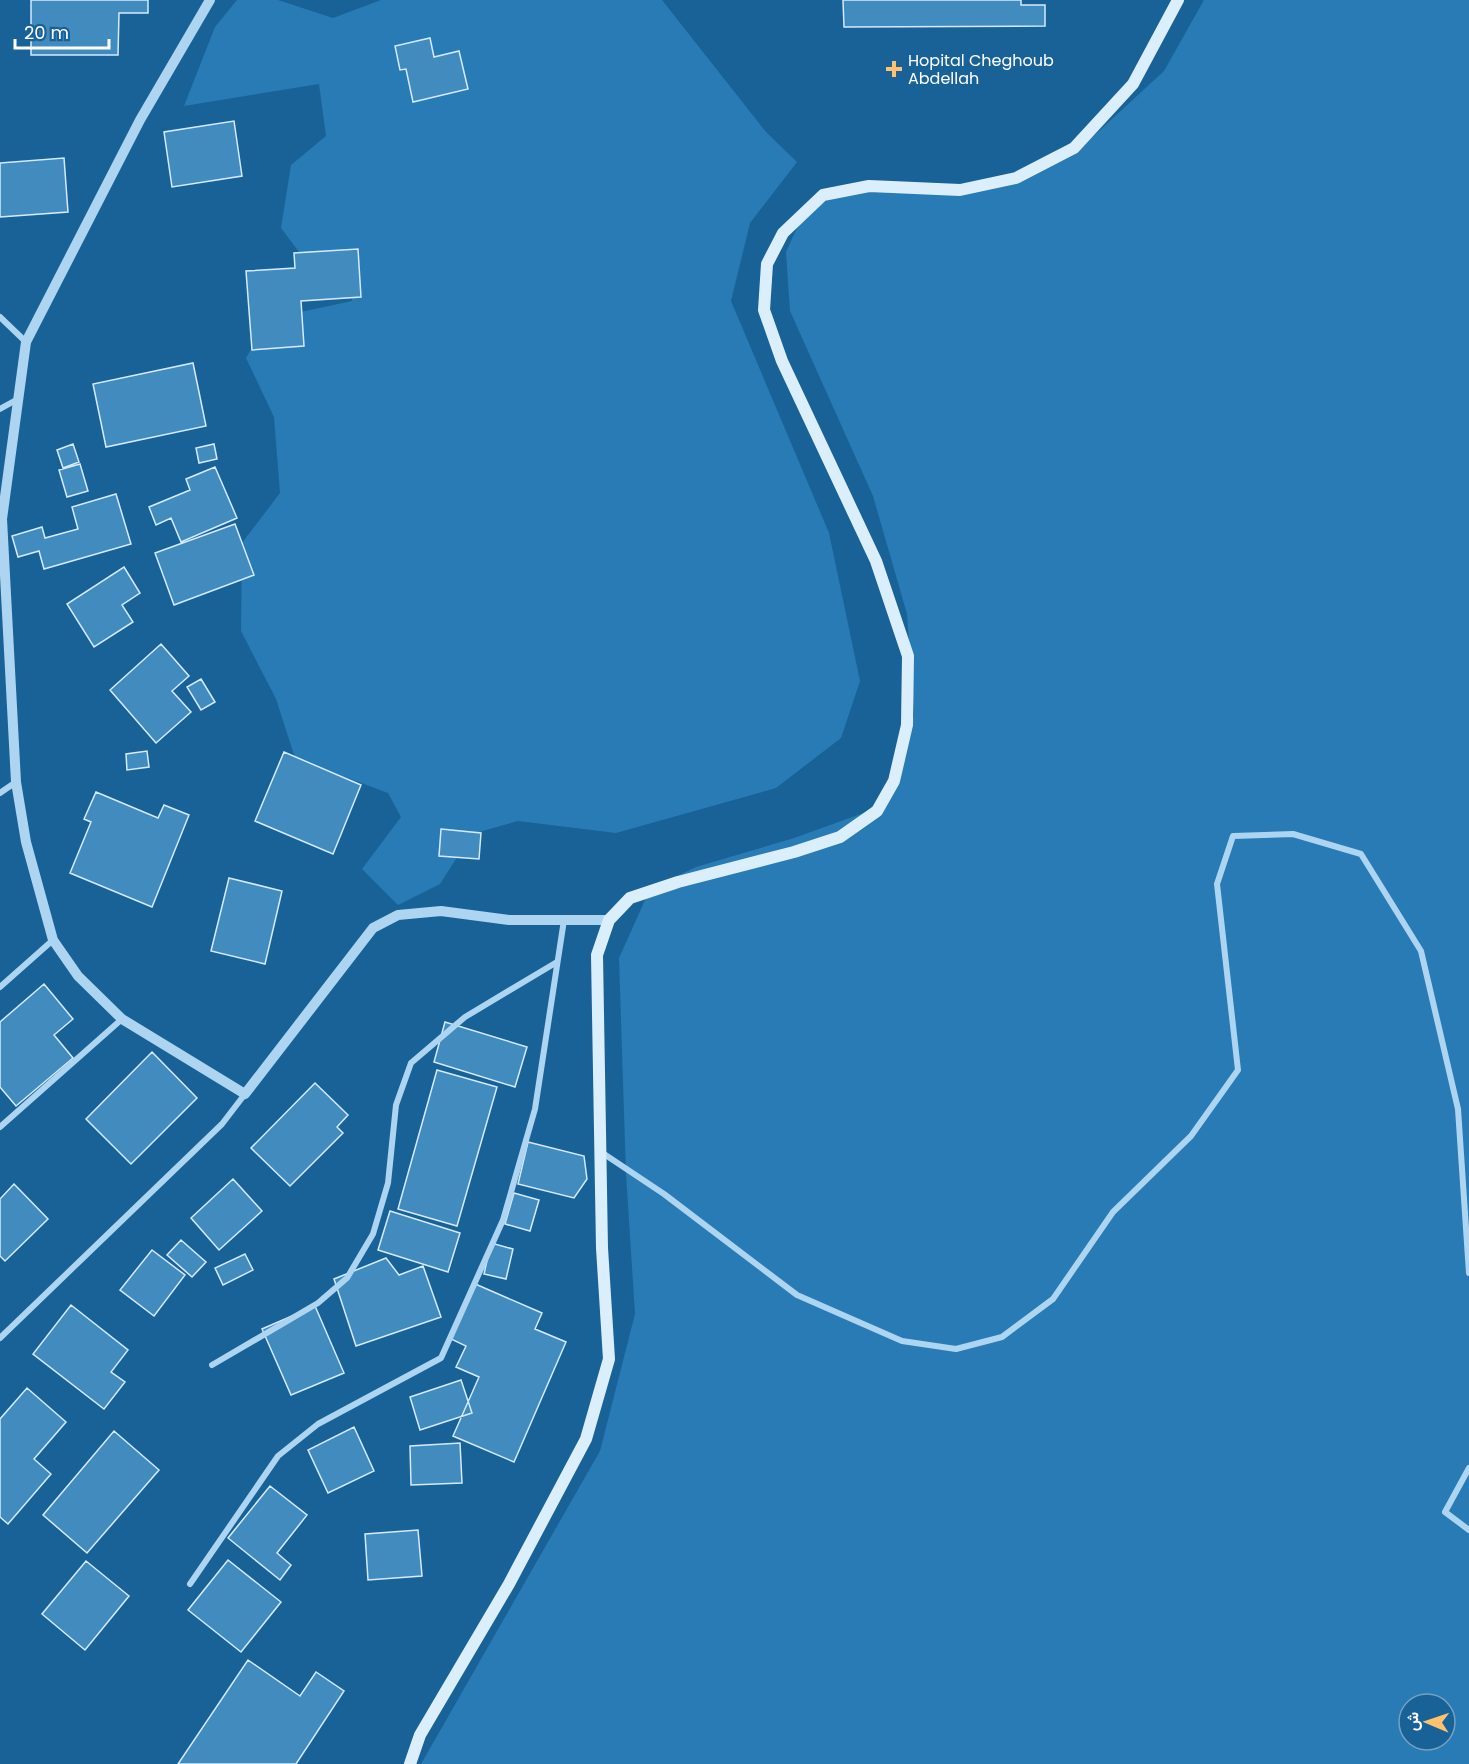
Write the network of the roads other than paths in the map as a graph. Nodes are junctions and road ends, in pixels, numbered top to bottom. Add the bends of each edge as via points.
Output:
1 (210, 0) edge
2 (1178, 0) edge
3 (0, 317) edge
4 (26, 342) junction
5 (19, 399) junction
6 (0, 409) edge
7 (4, 636) edge
8 (16, 782) junction
9 (0, 793) edge
10 (564, 920) junction
11 (609, 920) junction
12 (53, 940) junction
13 (557, 962) junction
14 (0, 987) edge
15 (122, 1019) junction
16 (245, 1094) junction
17 (0, 1127) edge
18 (601, 1152) junction
19 (1469, 1273) edge
20 (0, 1338) edge
21 (212, 1365) dead end
22 (1469, 1468) edge
23 (1469, 1530) edge
24 (190, 1584) dead end
25 (410, 1764) edge

1 - 4 street via 140,120
2 - 11 main road via 1133,84 1074,148 1016,178 960,190 869,186 823,195 783,233 767,264 764,310 782,362 876,561 908,656 907,725 894,781 877,811 840,837 630,898
3 - 4 street
4 - 5 street
5 - 6 street
5 - 7 street via 2,519
7 - 8 street
8 - 9 street
8 - 12 street via 26,842
10 - 11 street
10 - 13 street
10 - 16 street via 509,920 441,911 398,915 373,928
11 - 18 main road via 597,955
12 - 14 street
12 - 15 street via 78,976
13 - 21 street via 465,1017 411,1063 396,1105 388,1183 373,1234 347,1278 318,1303
13 - 24 street via 535,1109 503,1220 441,1358 318,1424 278,1456
15 - 16 street
15 - 17 street
16 - 20 street via 222,1124
18 - 19 street via 664,1194 797,1295 902,1341 956,1349 1002,1337 1053,1299 1113,1212 1191,1136 1238,1070 1217,884 1233,837 1293,834 1361,854 1421,951 1458,1109
18 - 25 main road via 609,1359 586,1438 509,1584 420,1735
22 - 23 street via 1445,1512

